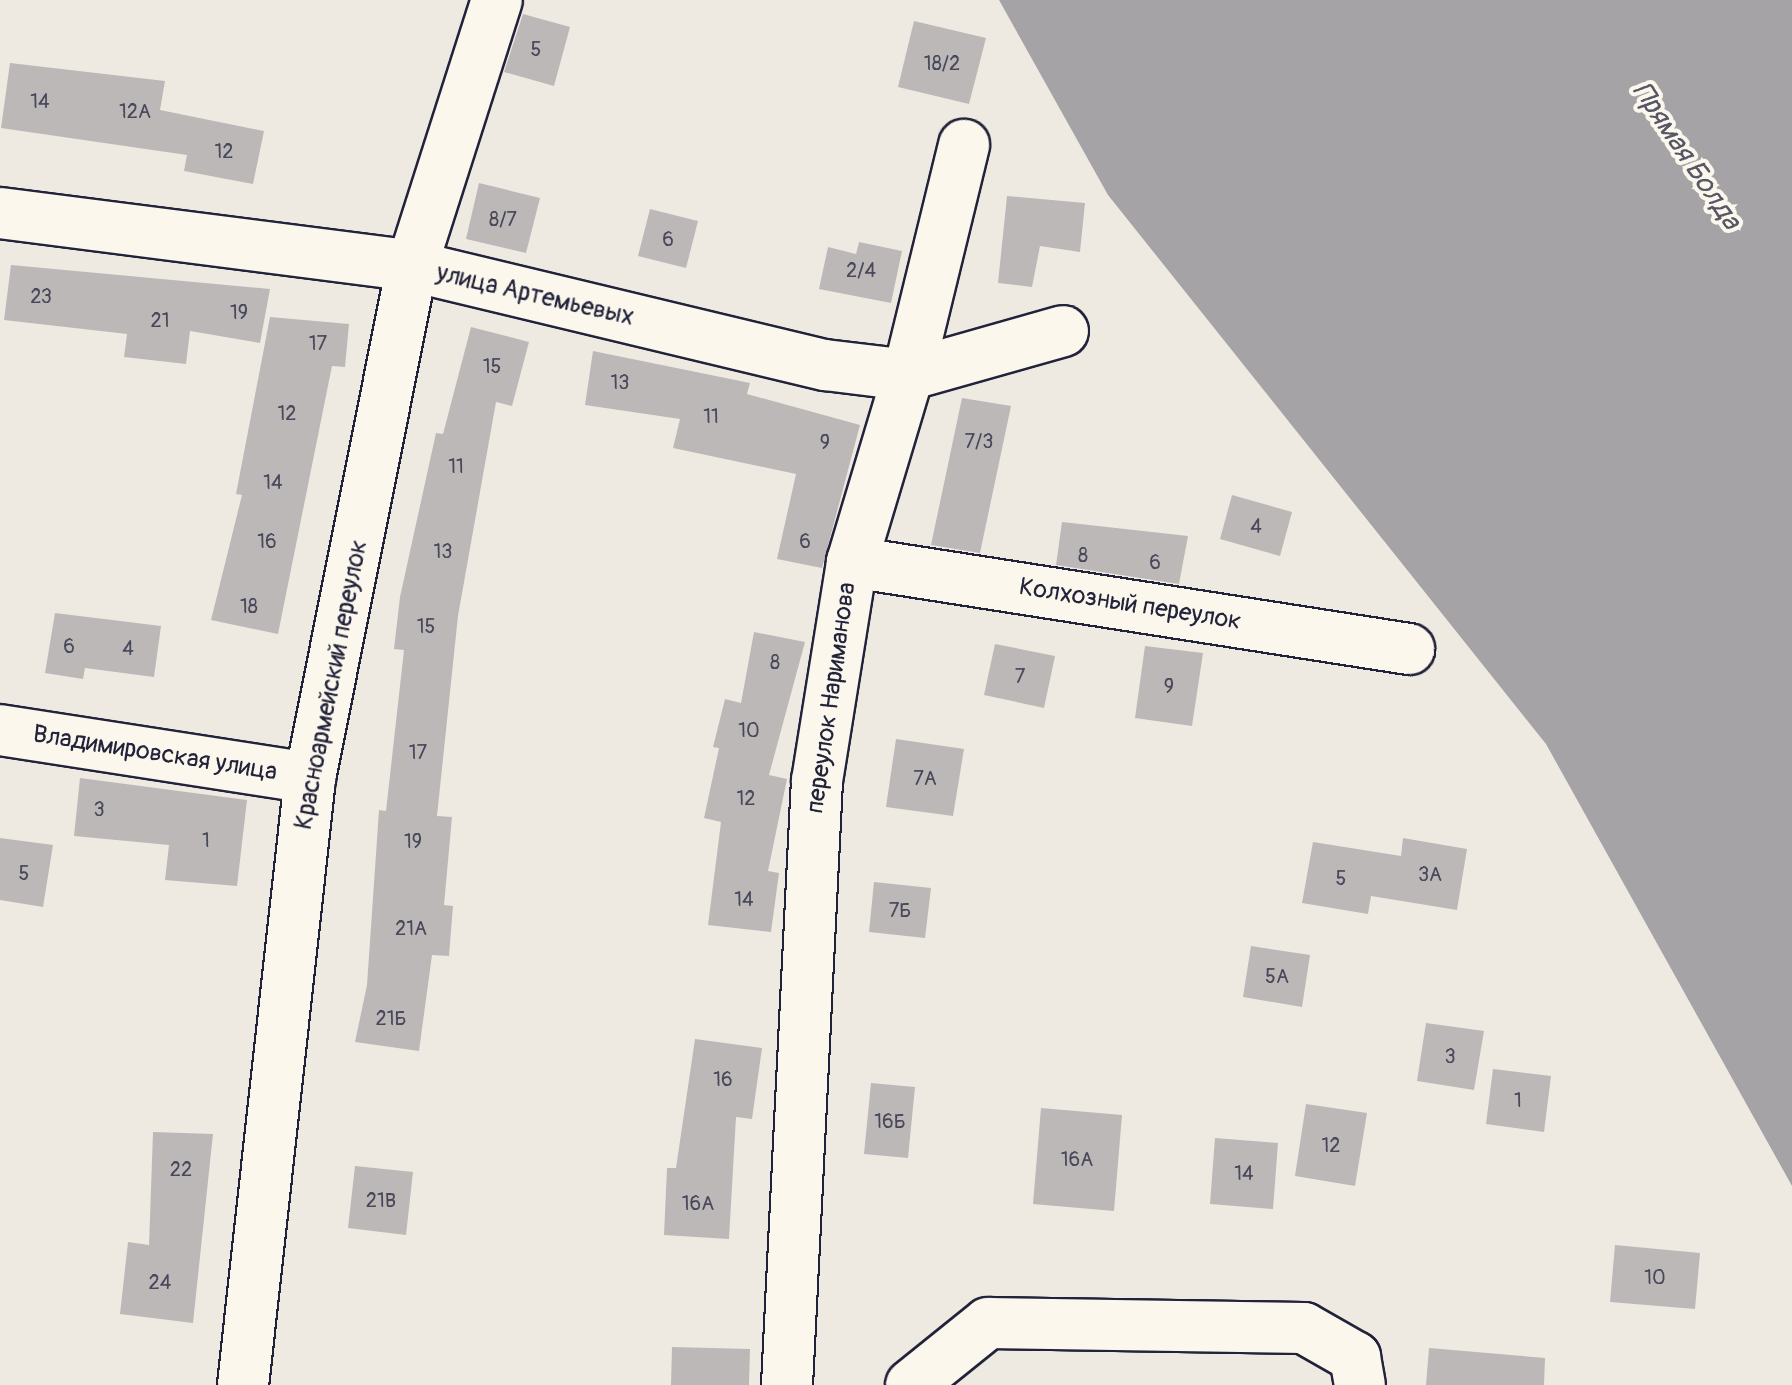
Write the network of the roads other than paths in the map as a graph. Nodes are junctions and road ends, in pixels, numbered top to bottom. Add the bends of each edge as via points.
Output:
1 (496, 0) edge
2 (964, 145) dead end
3 (0, 213) edge
4 (412, 266) junction
5 (1062, 331) dead end
6 (908, 375) junction
7 (852, 562) junction
8 (1409, 649) dead end
9 (0, 730) edge
10 (310, 778) junction
11 (243, 1385) edge
12 (787, 1385) edge
13 (911, 1385) edge
14 (1360, 1385) edge

1 - 4 street, Красноармейский переулок
2 - 6 street, переулок Нариманова
3 - 4 street, улица Артемьевых
4 - 6 street, улица Артемьевых via 824,365
4 - 10 street, Красноармейский переулок
5 - 6 street, улица Артемьевых
6 - 7 street, переулок Нариманова
7 - 8 street, Колхозный переулок
7 - 12 street, переулок Нариманова via 817,781
9 - 10 street, Владимировская улица
10 - 11 street, Красноармейский переулок
13 - 14 street via 988,1323 1304,1328 1355,1356

